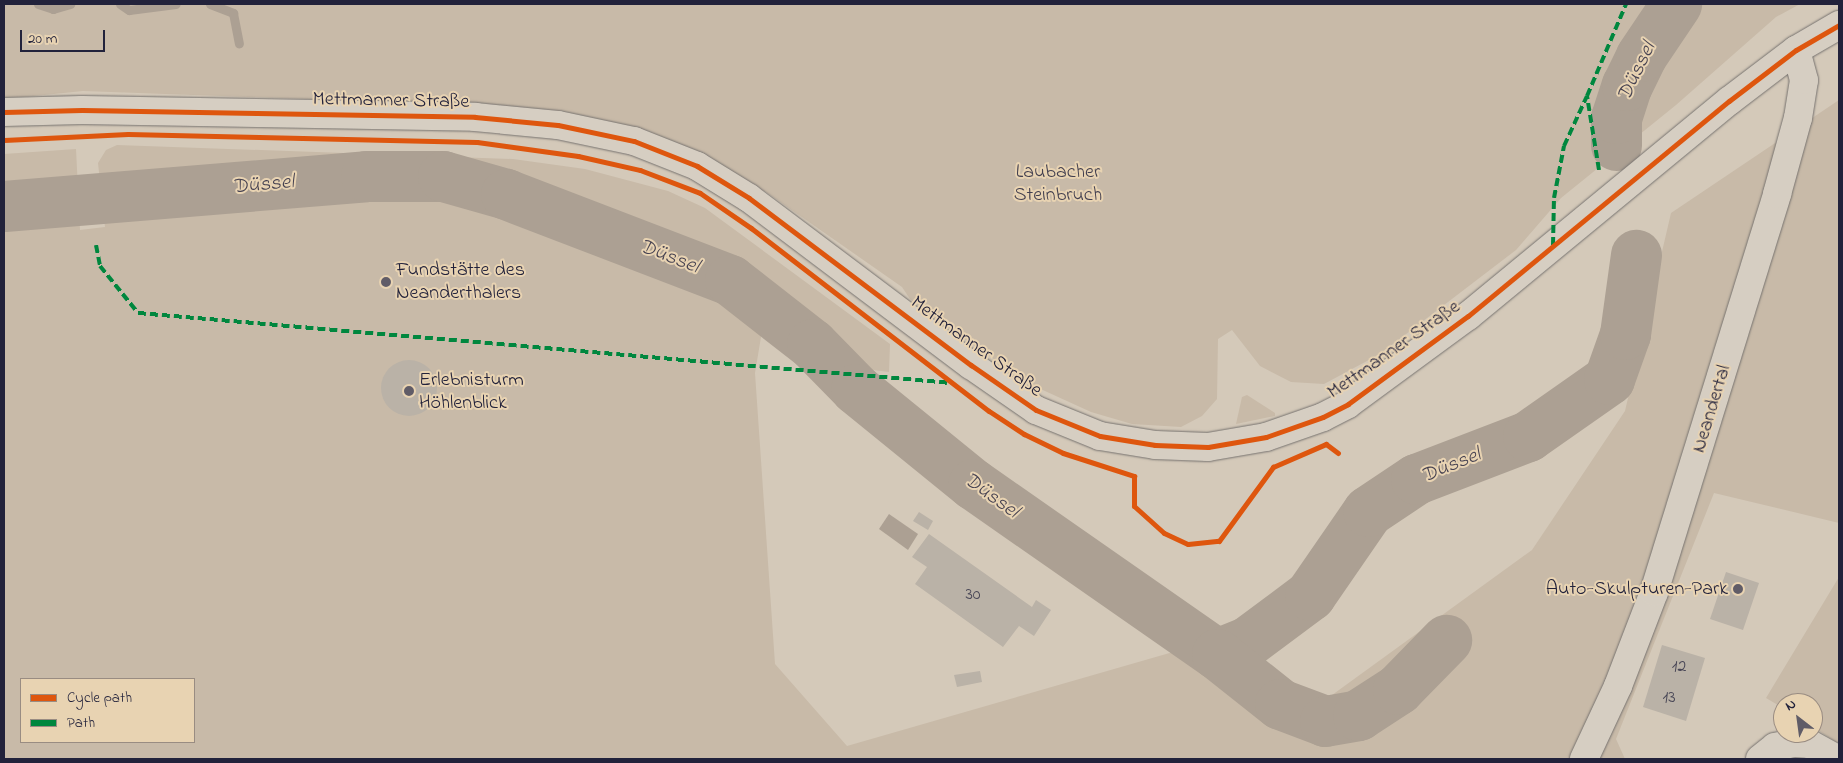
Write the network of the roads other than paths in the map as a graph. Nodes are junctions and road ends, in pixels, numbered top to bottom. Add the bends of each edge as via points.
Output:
1 (1839, 25) edge
2 (1796, 50) junction
3 (4, 112) edge
4 (1584, 759) edge
5 (1760, 759) edge
6 (1837, 759) edge

1 - 2 main road, Mettmanner Straße
2 - 3 main road, Mettmanner Straße via 1468,316 1348,404 1266,438 1180,448 1100,436 1036,410 970,365 749,198 698,166 634,141 558,125 475,117 82,110
2 - 4 main road, Neandertal via 1804,80 1798,118 1772,213 1654,592 1618,686
5 - 6 main road via 1776,747 1794,742 1810,744

